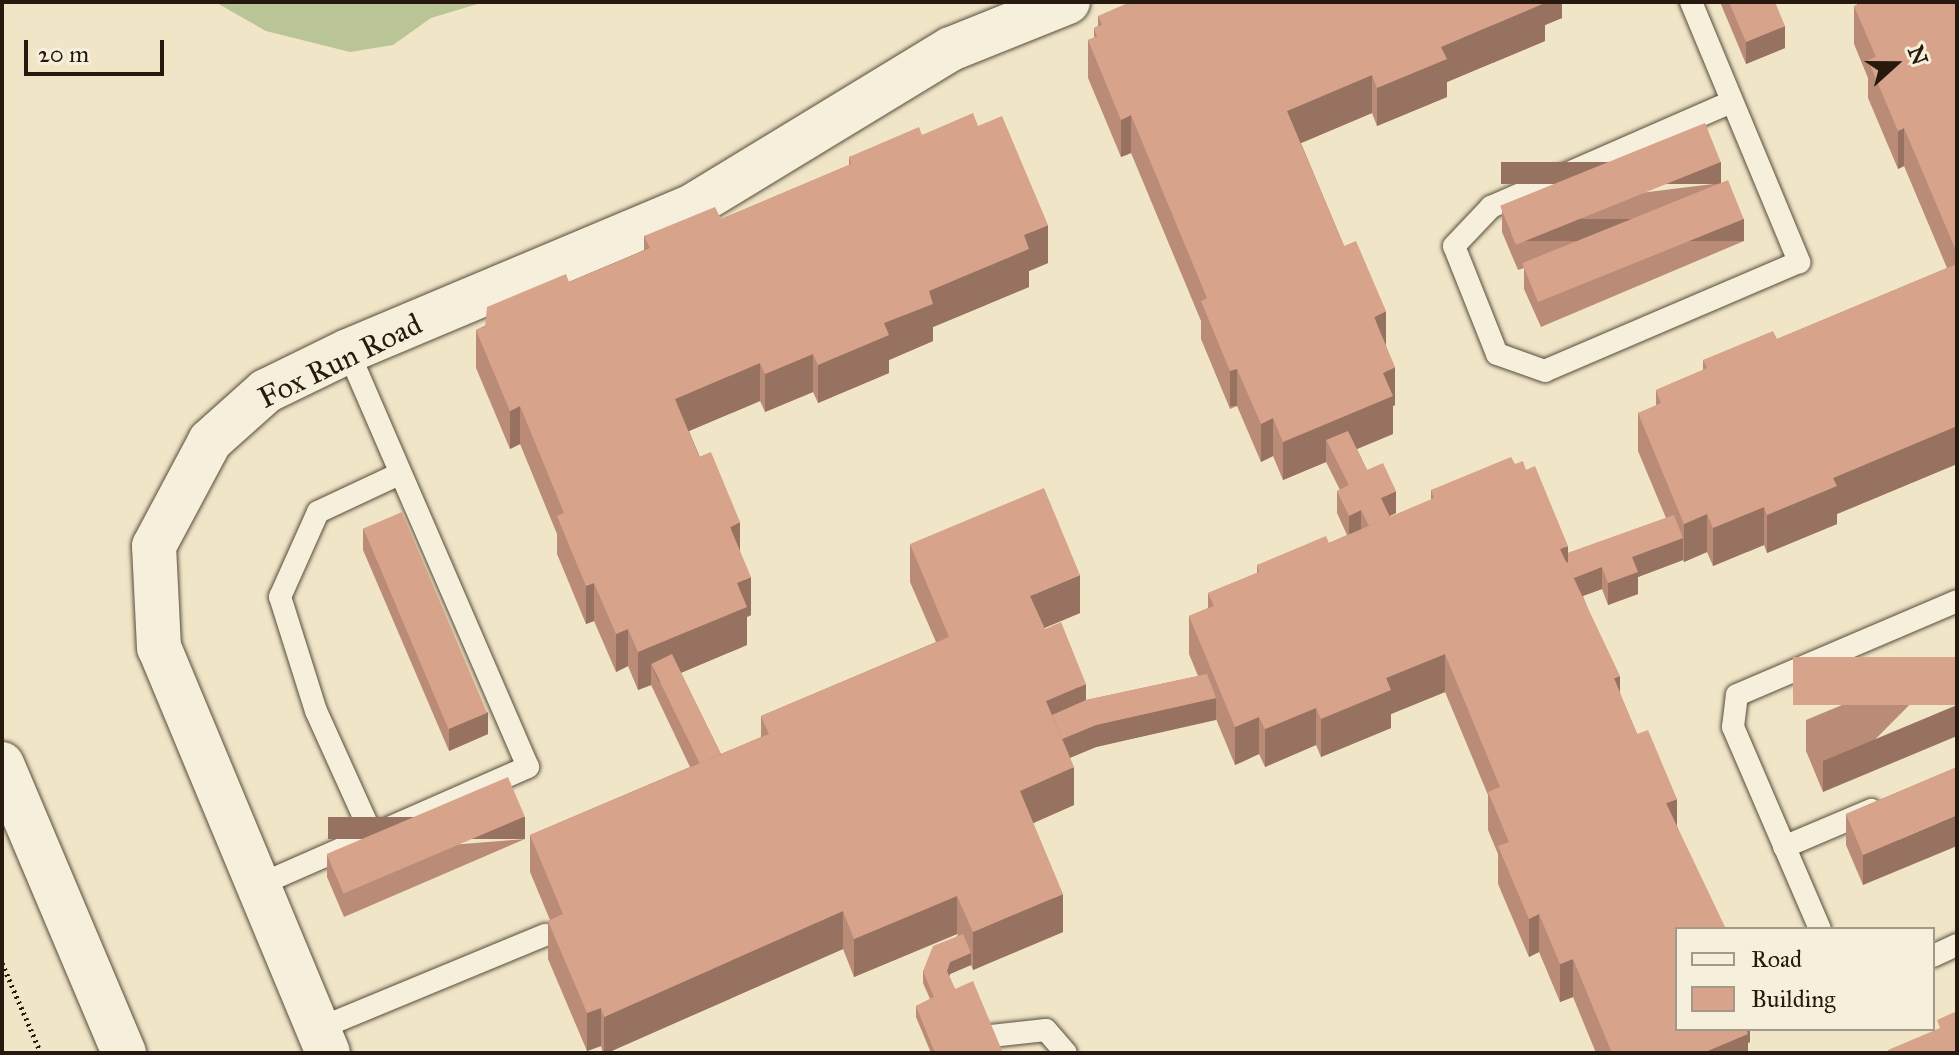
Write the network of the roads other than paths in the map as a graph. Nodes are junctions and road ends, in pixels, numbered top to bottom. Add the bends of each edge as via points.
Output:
1 (1068, 2) edge
2 (1691, 2) edge
3 (1731, 102) junction
4 (348, 351) junction
5 (399, 474) junction
6 (1957, 601) edge
7 (2, 764) edge
8 (1899, 798) edge
9 (372, 835) junction
10 (1784, 847) junction
11 (259, 885) junction
12 (1819, 927) edge
13 (545, 935) dead end
14 (1957, 945) edge
15 (1935, 955) edge
16 (991, 1036) edge
17 (323, 1041) edge
18 (124, 1053) edge
19 (1066, 1053) edge

1 - 4 street, Fox Run Road via 951,49 689,208
2 - 3 lane
3 - 3 lane via 1491,207 1454,246 1497,354 1545,371 1799,262
4 - 5 lane
4 - 11 street, Fox Run Road via 266,391 210,441 154,546 159,648
5 - 9 lane via 318,512 280,597 316,711
5 - 9 lane via 528,767
6 - 10 lane via 1737,695 1733,727
7 - 18 street
8 - 10 lane
9 - 11 lane
10 - 12 lane
11 - 17 street, Fox Run Road
13 - 17 lane
14 - 15 lane
16 - 19 lane via 1046,1030

